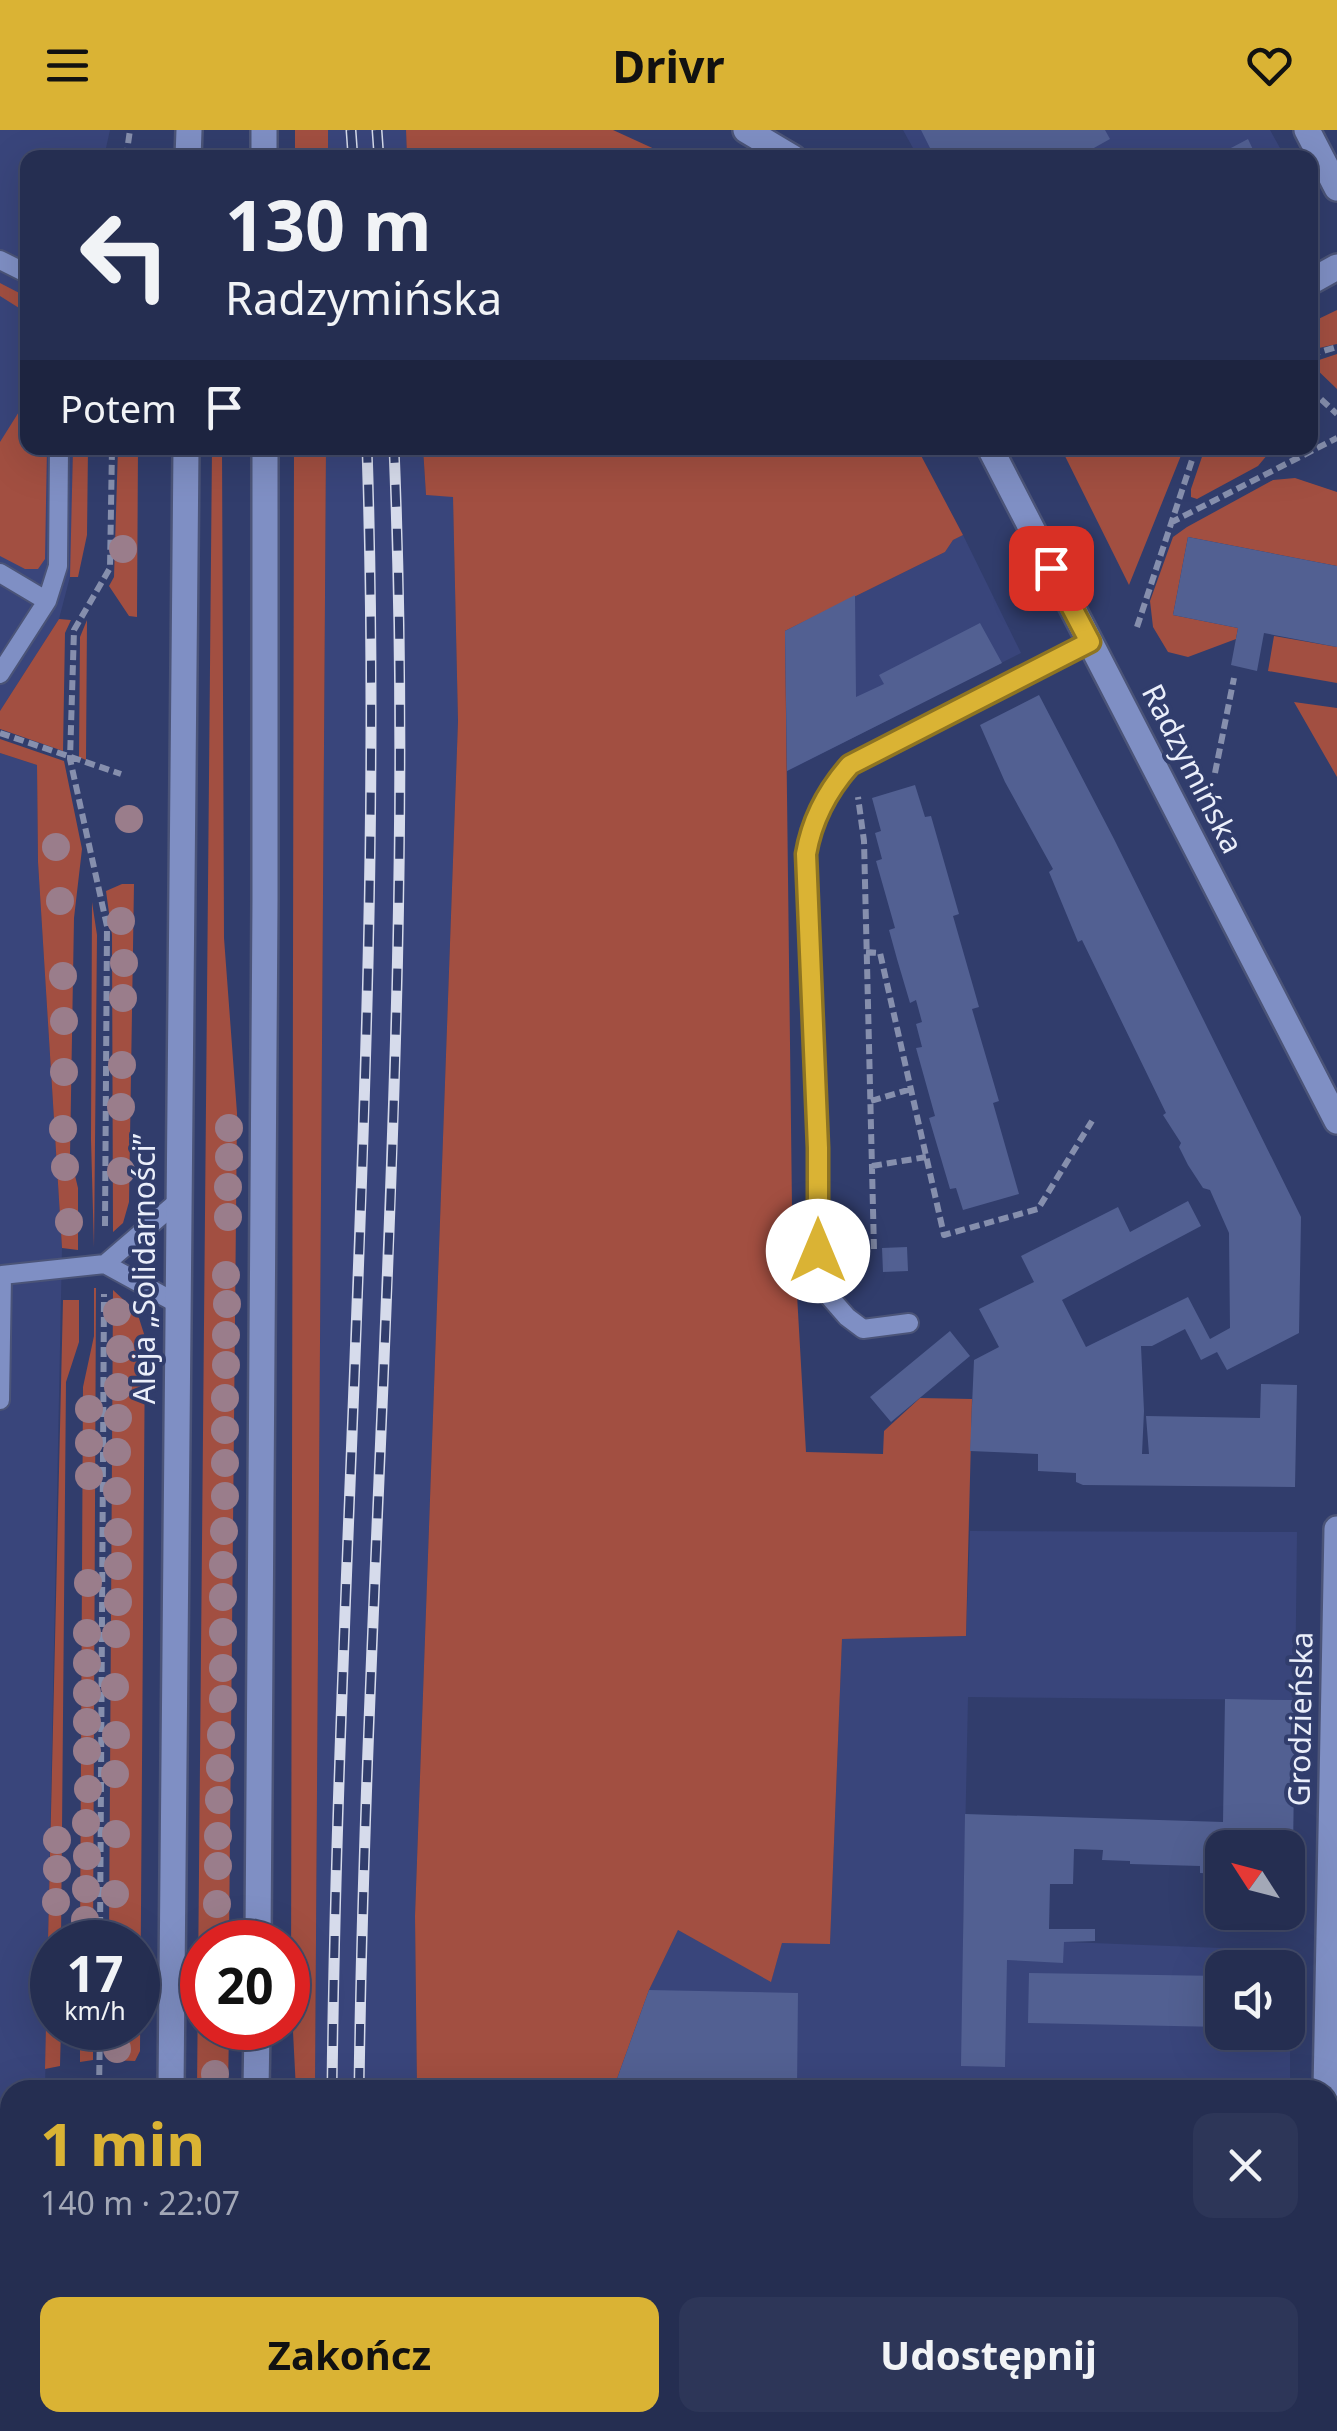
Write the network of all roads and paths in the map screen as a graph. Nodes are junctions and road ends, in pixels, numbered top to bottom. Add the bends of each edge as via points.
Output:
1 (746, 130) edge
2 (780, 150) edge
3 (1318, 151) edge
4 (1337, 188) edge
5 (1318, 397) edge
6 (1337, 414) edge
7 (59, 455) edge
8 (112, 455) edge
9 (186, 455) edge
10 (264, 455) edge
11 (994, 455) edge
12 (1194, 455) edge
13 (1304, 455) edge
14 (1169, 524) junction
15 (0, 573) edge
16 (47, 600) junction
17 (1137, 627) dead end
18 (1090, 642) junction
19 (0, 674) edge
20 (1234, 678) dead end
21 (0, 733) edge
22 (70, 759) junction
23 (1215, 772) dead end
24 (121, 774) dead end
25 (859, 786) dead end
26 (866, 952) junction
27 (911, 1089) junction
28 (870, 1101) junction
29 (1092, 1121) dead end
30 (1337, 1122) edge
31 (926, 1156) junction
32 (872, 1166) junction
33 (177, 1202) junction
34 (818, 1251) junction
35 (104, 1264) junction
36 (1, 1275) edge
37 (178, 1304) junction
38 (909, 1323) dead end
39 (0, 1400) edge
40 (1337, 1529) edge
41 (100, 1920) edge
42 (258, 1920) edge
43 (100, 2050) edge
44 (257, 2050) edge
45 (1332, 2052) edge
46 (99, 2080) edge
47 (171, 2080) edge
48 (256, 2080) edge
49 (1328, 2080) edge

1 - 2 main road
3 - 4 main road
5 - 6 path
7 - 16 lane via 58,566
8 - 22 path via 110,568 74,630
9 - 33 main road, Aleja „Solidarności”
10 - 42 main road
11 - 18 main road, Radzymińska
12 - 14 path
13 - 14 path
14 - 17 path
15 - 16 lane
16 - 19 lane
18 - 30 main road, Radzymińska
18 - 34 lane via 850,765 810,831
20 - 23 path
21 - 22 path
22 - 24 path
22 - 35 path via 107,926
25 - 26 path
26 - 27 path via 880,953
26 - 28 path
27 - 28 path
27 - 31 path
28 - 32 path
29 - 31 path via 1038,1208 944,1234
31 - 32 path
32 - 34 path via 874,1250
33 - 35 lane
33 - 37 main road, Aleja „Solidarności”
34 - 38 lane via 820,1286 847,1318 863,1329
35 - 36 lane
35 - 37 lane
35 - 41 path
36 - 39 lane
37 - 47 main road, Aleja „Solidarności”
40 - 45 main road, Grodzieńska
43 - 46 path
44 - 48 main road
45 - 49 main road, Grodzieńska

